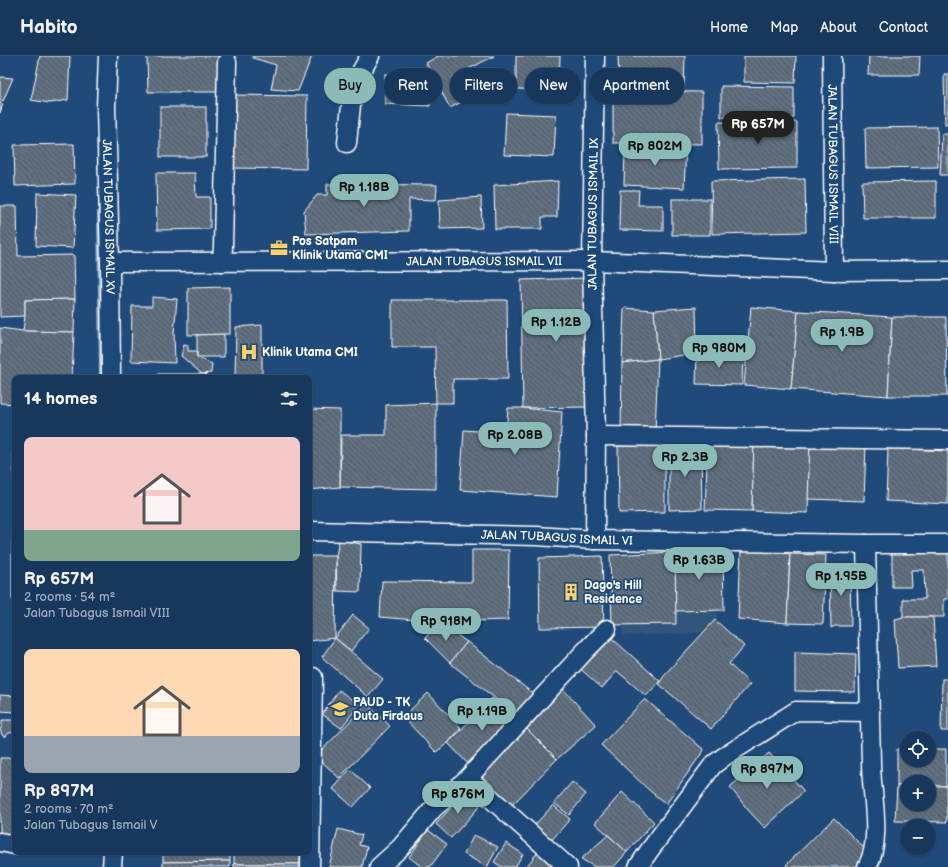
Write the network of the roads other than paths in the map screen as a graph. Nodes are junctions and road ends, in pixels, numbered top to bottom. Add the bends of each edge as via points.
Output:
1 (108, 56) edge
2 (370, 56) edge
3 (595, 56) edge
4 (832, 56) edge
5 (227, 62) dead end
6 (347, 143) dead end
7 (592, 261) junction
8 (110, 262) junction
9 (222, 262) junction
10 (948, 270) edge
11 (834, 271) junction
12 (111, 375) edge
13 (596, 436) junction
14 (948, 440) edge
15 (312, 531) edge
16 (595, 540) junction
17 (866, 544) junction
18 (948, 544) edge
19 (607, 629) dead end
20 (313, 677) dead end
21 (870, 712) junction
22 (312, 740) edge
23 (468, 778) junction
24 (0, 842) edge
25 (12, 844) edge
26 (113, 855) edge
27 (310, 855) edge
28 (112, 867) edge
29 (310, 867) edge
30 (379, 867) edge
31 (568, 867) edge
32 (638, 867) edge
33 (867, 867) edge

1 - 8 street, JALAN TUBAGUS ISMAIL XV via 106,107
2 - 6 street via 353,86
3 - 7 street, JALAN TUBAGUS ISMAIL IX
4 - 11 street, JALAN TUBAGUS ISMAIL VIII
5 - 9 street
7 - 9 street, JALAN TUBAGUS ISMAIL VII
7 - 11 street, JALAN TUBAGUS ISMAIL VII
7 - 13 street, JALAN TUBAGUS ISMAIL IX
8 - 9 street, JALAN TUBAGUS ISMAIL VII
8 - 12 street, JALAN TUBAGUS ISMAIL XV
10 - 11 street, JALAN TUBAGUS ISMAIL VII
13 - 14 street
13 - 16 street, JALAN TUBAGUS ISMAIL IX
15 - 16 street, JALAN TUBAGUS ISMAIL VI via 537,536
16 - 17 street, JALAN TUBAGUS ISMAIL VI
17 - 18 street, JALAN TUBAGUS ISMAIL VI
17 - 21 street
19 - 23 street
20 - 22 street
21 - 32 street via 796,711 725,756 712,765
21 - 33 street via 875,824 872,858
23 - 30 street via 434,808 400,848
23 - 31 street
24 - 25 street
26 - 28 street
27 - 29 street

